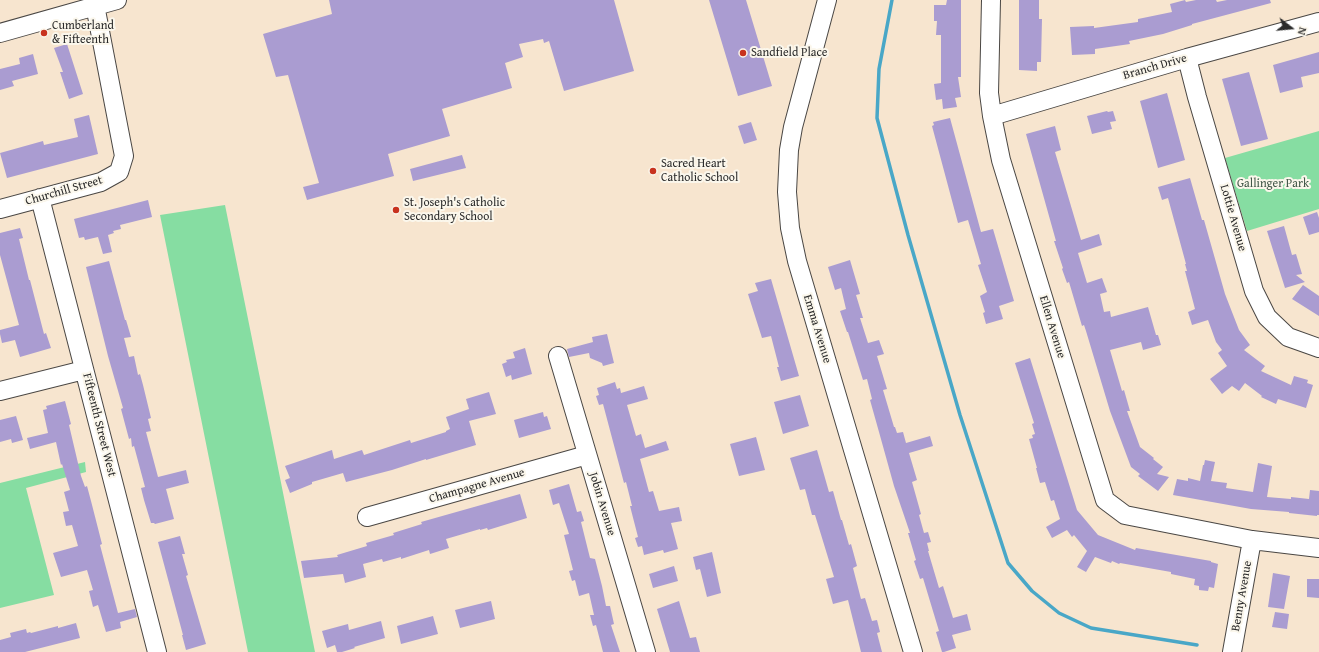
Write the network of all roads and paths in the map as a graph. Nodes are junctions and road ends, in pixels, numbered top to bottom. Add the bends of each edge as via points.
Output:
1 (117, 0) edge
2 (827, 0) edge
3 (991, 0) edge
4 (95, 3) edge
5 (1319, 22) edge
6 (0, 33) edge
7 (1187, 58) junction
8 (992, 116) junction
9 (40, 198) junction
10 (0, 208) edge
11 (1319, 348) edge
12 (558, 356) dead end
13 (84, 370) junction
14 (0, 391) edge
15 (587, 455) junction
16 (367, 517) dead end
17 (1252, 540) junction
18 (1319, 548) edge
19 (153, 651) edge
20 (646, 652) edge
21 (913, 652) edge
22 (1232, 652) edge

1 - 4 street
2 - 21 street, Emma Avenue via 793,127 789,150 788,215 796,256
3 - 8 street, Ellen Avenue via 989,93
4 - 6 street
4 - 9 street, Churchill Street via 124,156 119,172 101,182
5 - 7 street, Branch Drive
7 - 8 street, Branch Drive
7 - 11 street, Lottie Avenue via 1254,291 1267,317 1288,337
8 - 17 street, Ellen Avenue via 1001,160 1105,500 1125,515
9 - 10 street, Churchill Street
9 - 13 street, Fifteenth Street West
12 - 15 street, Jobin Avenue
13 - 14 street
13 - 19 street, Fifteenth Street West
15 - 16 street, Champagne Avenue
15 - 20 street, Jobin Avenue
17 - 18 street, Ellen Avenue
17 - 22 street, Benny Avenue

